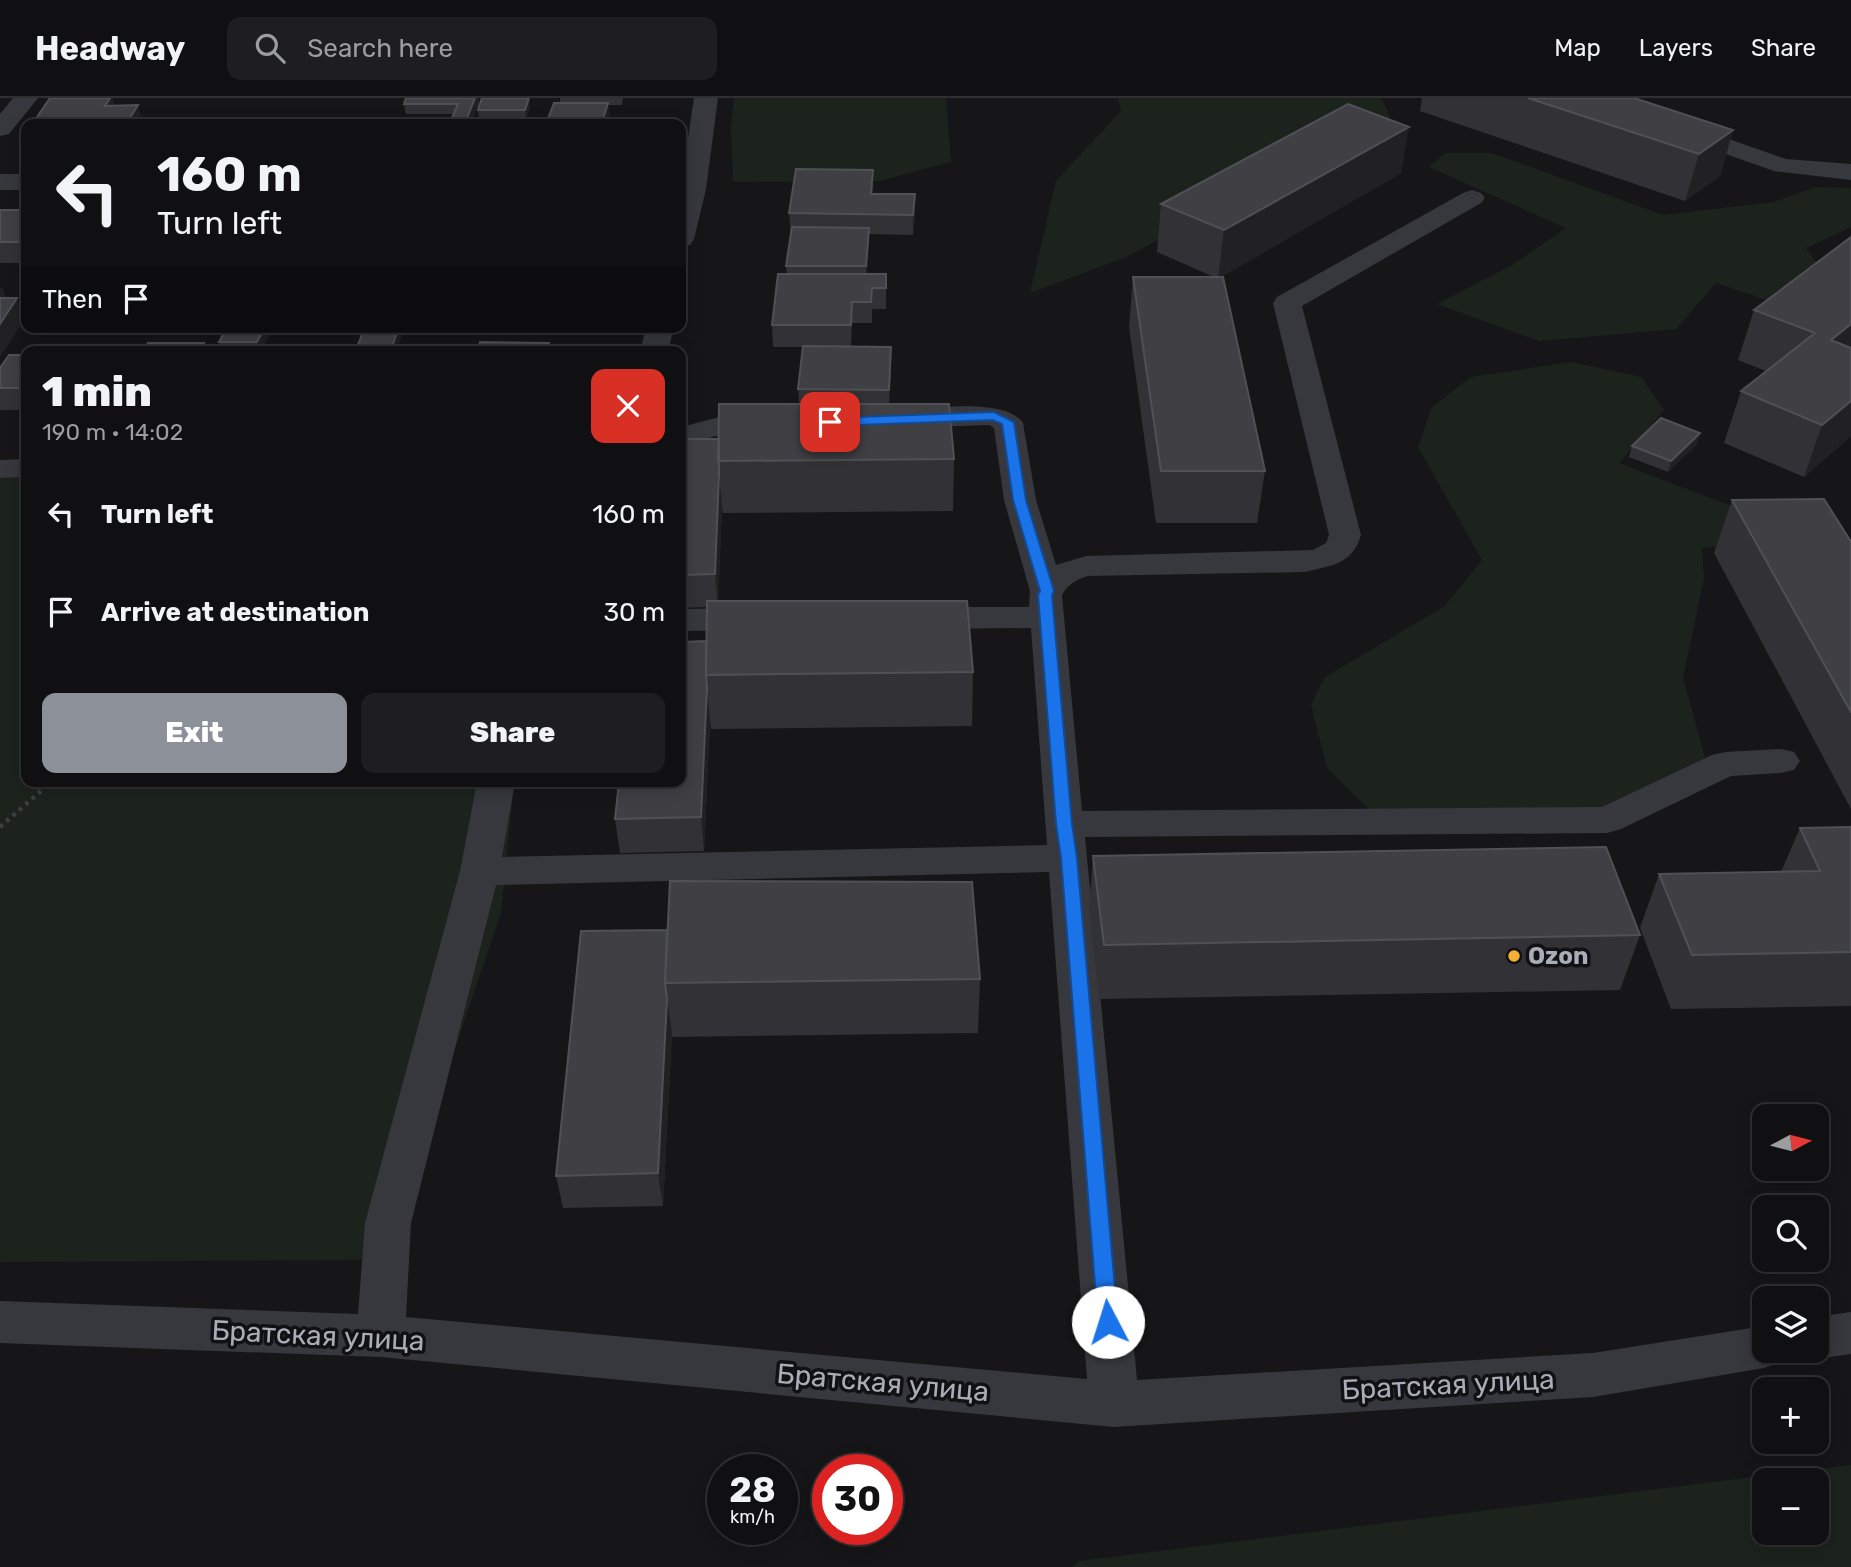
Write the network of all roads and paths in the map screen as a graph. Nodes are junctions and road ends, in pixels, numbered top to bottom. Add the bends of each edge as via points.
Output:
1 (26, 98) edge
2 (706, 98) edge
3 (1589, 98) edge
4 (0, 129) edge
5 (1851, 172) edge
6 (0, 182) edge
7 (21, 182) edge
8 (687, 189) edge
9 (1472, 198) dead end
10 (872, 420) edge
11 (803, 423) edge
12 (686, 435) edge
13 (0, 468) edge
14 (21, 468) edge
15 (1047, 604) junction
16 (884, 618) edge
17 (789, 619) edge
18 (686, 620) edge
19 (1781, 761) dead end
20 (45, 787) edge
21 (495, 787) edge
22 (0, 827) edge
23 (1066, 841) junction
24 (480, 871) junction
25 (0, 1322) edge
26 (1851, 1333) edge
27 (381, 1336) junction
28 (1829, 1336) edge
29 (1752, 1349) edge
30 (1114, 1404) junction

1 - 4 street
2 - 8 street
3 - 5 street via 1783,166
6 - 7 street
9 - 15 street via 1287,303 1345,536 1341,548 1306,562 1086,566 1052,580
10 - 15 street via 994,416 1008,422 1020,500
11 - 12 street via 720,426
13 - 14 street
15 - 16 street
15 - 23 street
17 - 18 street
19 - 23 street via 1725,764 1607,820
20 - 22 path
21 - 24 street
23 - 24 street
23 - 30 street
24 - 27 street via 388,1223
25 - 27 street, Братская улица
26 - 28 street
27 - 30 street, Братская улица
29 - 30 street, Братская улица via 1593,1375

